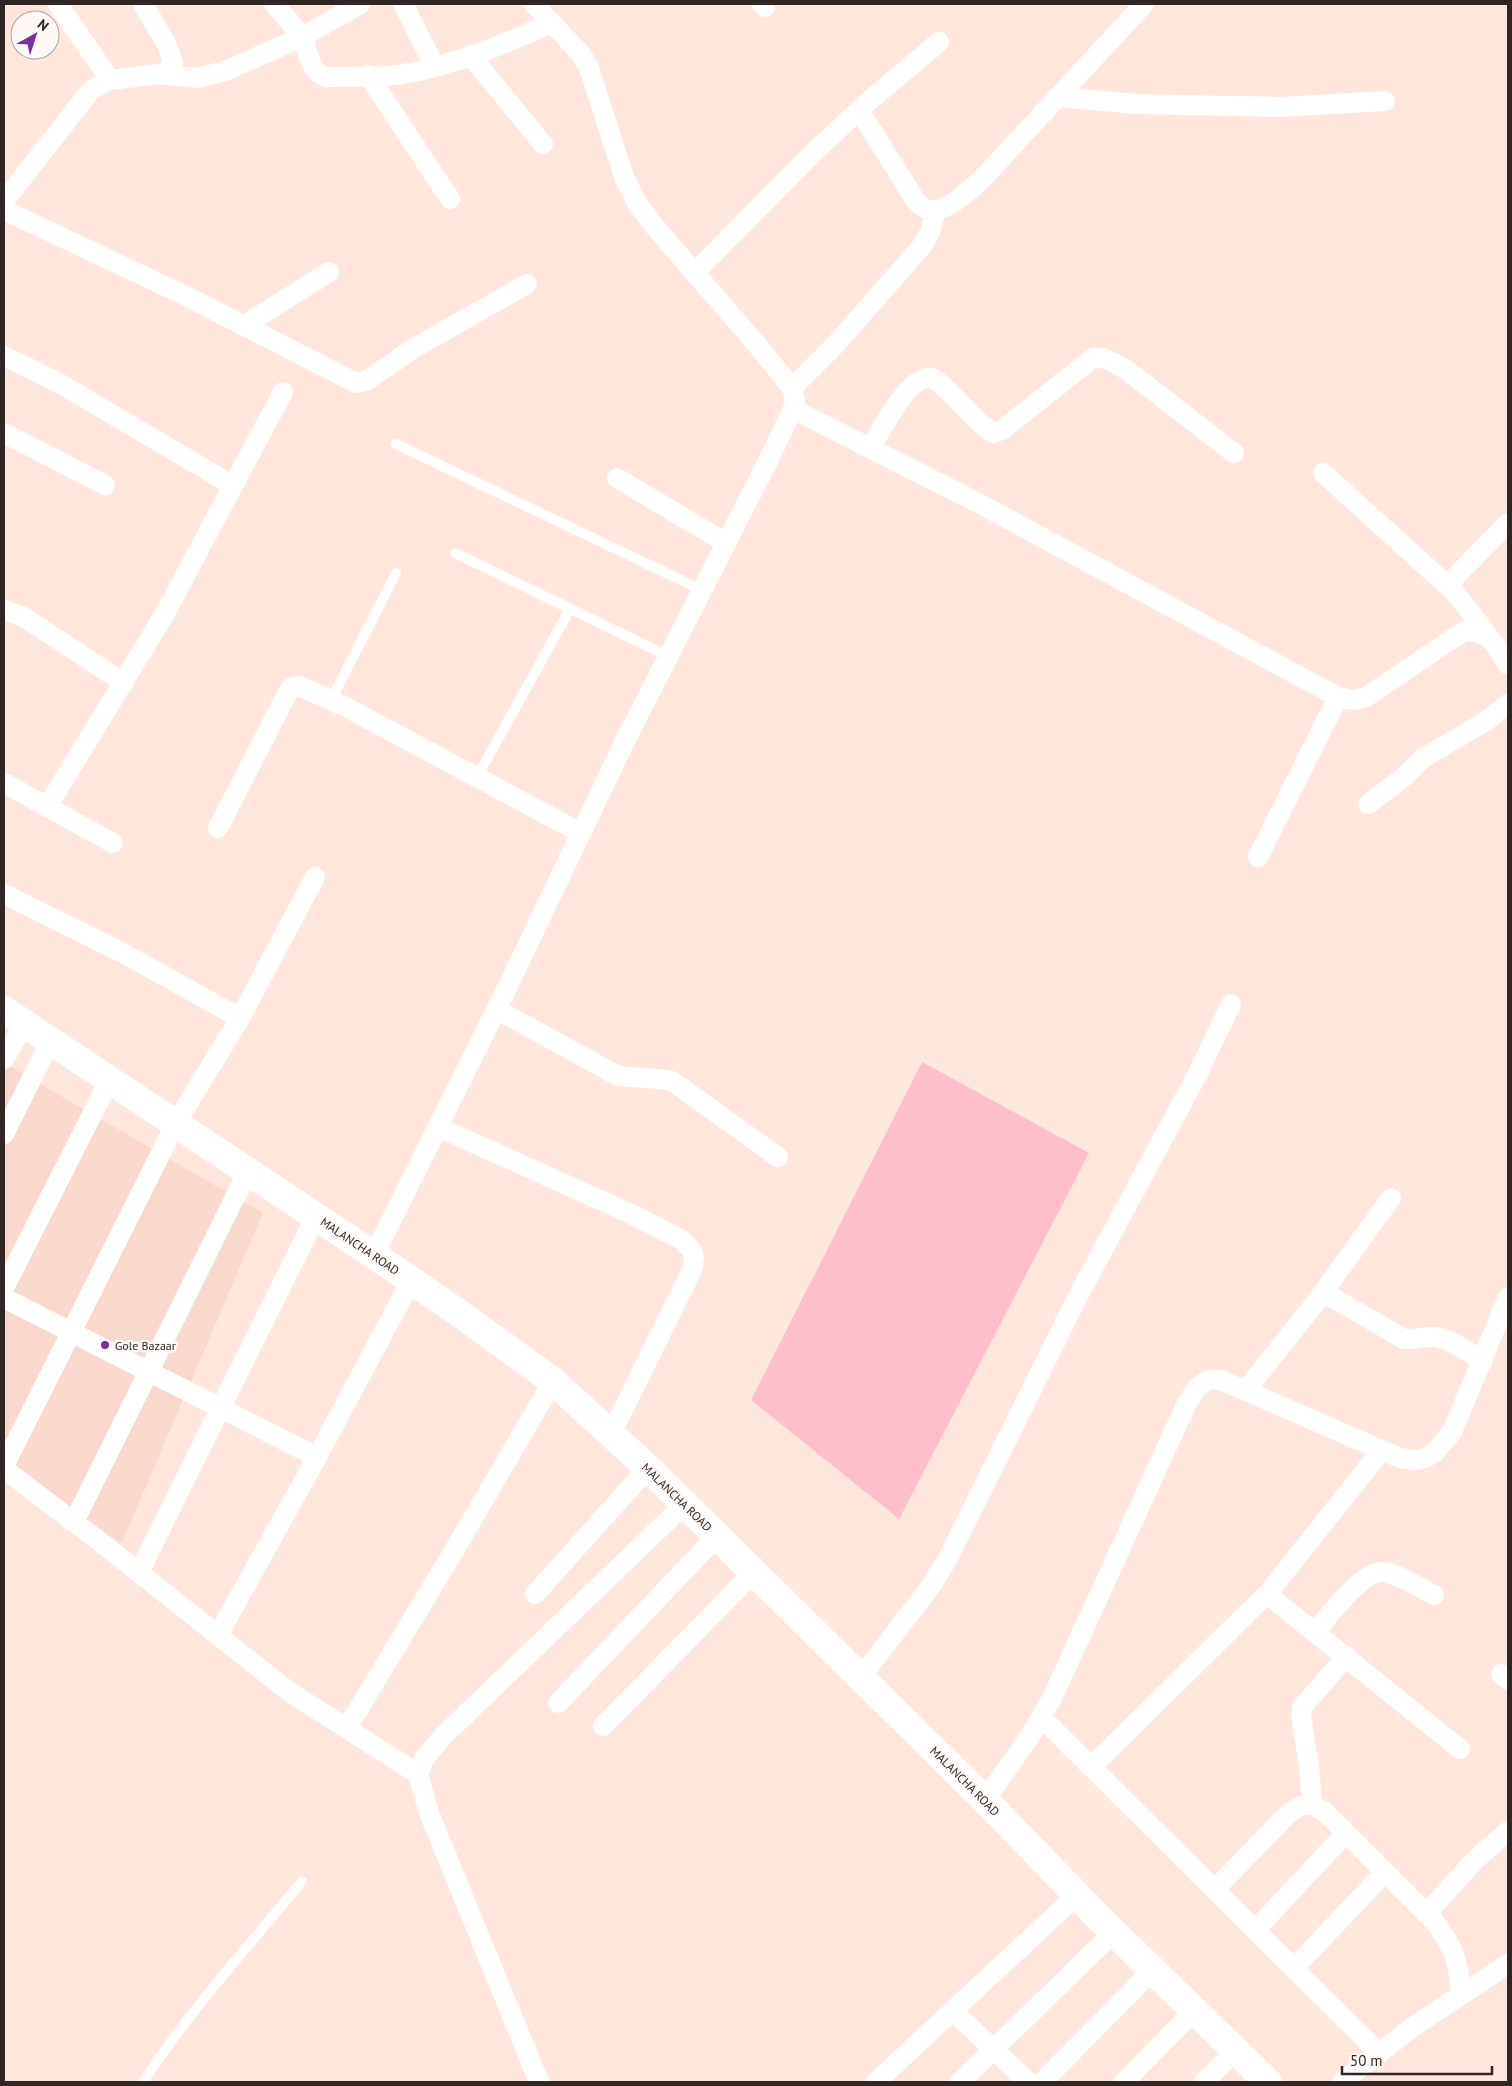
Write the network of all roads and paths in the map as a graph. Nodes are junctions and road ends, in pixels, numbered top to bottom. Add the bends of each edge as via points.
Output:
1 (58, 4) edge
2 (143, 4) edge
3 (274, 4) edge
4 (360, 4) edge
5 (403, 4) edge
6 (534, 4) edge
7 (1144, 4) edge
8 (552, 23) junction
9 (302, 38) junction
10 (939, 42) dead end
11 (470, 55) junction
12 (435, 67) junction
13 (159, 74) junction
14 (368, 75) junction
15 (110, 80) junction
16 (1058, 97) junction
17 (1385, 101) dead end
18 (859, 110) junction
19 (543, 144) dead end
20 (450, 198) dead end
21 (4, 201) edge
22 (4, 210) edge
23 (936, 210) junction
24 (329, 272) dead end
25 (695, 272) junction
26 (527, 284) dead end
27 (244, 326) junction
28 (6, 363) edge
29 (792, 388) junction
30 (283, 392) dead end
31 (793, 409) junction
32 (4, 433) edge
33 (396, 444) dead end
34 (871, 448) junction
35 (1234, 453) dead end
36 (1323, 473) dead end
37 (616, 478) dead end
38 (232, 484) junction
39 (105, 485) dead end
40 (1508, 523) edge
41 (726, 543) junction
42 (454, 552) dead end
43 (396, 573) dead end
44 (1447, 585) junction
45 (702, 590) junction
46 (570, 609) junction
47 (4, 610) edge
48 (1487, 634) junction
49 (668, 656) junction
50 (1508, 665) edge
51 (124, 683) junction
52 (1338, 697) junction
53 (331, 700) junction
54 (1508, 704) edge
55 (477, 777) junction
56 (4, 783) edge
57 (1368, 804) dead end
58 (47, 807) junction
59 (218, 828) dead end
60 (581, 833) junction
61 (114, 843) dead end
62 (1258, 857) dead end
63 (315, 877) dead end
64 (4, 894) edge
65 (1231, 1004) dead end
66 (496, 1010) junction
67 (14, 1016) edge
68 (240, 1018) junction
69 (51, 1040) junction
70 (4, 1059) edge
71 (110, 1079) junction
72 (176, 1123) junction
73 (438, 1127) junction
74 (4, 1134) edge
75 (778, 1157) dead end
76 (248, 1171) junction
77 (1391, 1198) dead end
78 (316, 1216) junction
79 (374, 1255) junction
80 (411, 1281) junction
81 (4, 1288) edge
82 (1323, 1292) junction
83 (1508, 1297) edge
84 (4, 1298) edge
85 (72, 1333) junction
86 (1483, 1360) junction
87 (150, 1372) junction
88 (553, 1381) junction
89 (1246, 1390) junction
90 (222, 1409) junction
91 (611, 1434) junction
92 (1382, 1450) junction
93 (317, 1457) junction
94 (4, 1468) edge
95 (648, 1468) junction
96 (684, 1504) junction
97 (74, 1522) junction
98 (717, 1536) junction
99 (139, 1572) junction
100 (754, 1572) junction
101 (534, 1594) dead end
102 (1267, 1594) junction
103 (1434, 1595) dead end
104 (1315, 1632) junction
105 (218, 1636) junction
106 (1347, 1656) junction
107 (860, 1677) junction
108 (558, 1703) dead end
109 (1041, 1717) junction
110 (602, 1726) dead end
111 (347, 1728) junction
112 (1460, 1749) dead end
113 (1091, 1767) junction
114 (418, 1774) junction
115 (985, 1800) junction
116 (1312, 1804) junction
117 (1508, 1831) edge
118 (1346, 1833) junction
119 (1384, 1872) junction
120 (302, 1882) dead end
121 (1214, 1889) junction
122 (1077, 1895) junction
123 (1426, 1914) junction
124 (1255, 1930) junction
125 (1114, 1932) junction
126 (1508, 1964) edge
127 (1294, 1968) junction
128 (1153, 1970) junction
129 (1462, 1994) junction
130 (953, 2011) junction
131 (1194, 2011) junction
132 (994, 2049) junction
133 (1236, 2050) junction
134 (1379, 2053) junction
135 (143, 2082) edge
136 (539, 2082) edge
137 (876, 2082) edge
138 (960, 2082) edge
139 (1028, 2082) edge
140 (1042, 2082) edge
141 (1124, 2082) edge
142 (1204, 2082) edge
143 (1268, 2082) edge
144 (1342, 2082) edge

1 - 15 street
2 - 13 street via 168,46 173,62 170,70
3 - 9 street
4 - 9 street
5 - 12 street
6 - 8 street
7 - 16 street
8 - 11 street
8 - 25 street via 581,54 589,68 624,177 637,203
9 - 13 street via 225,71 197,78
9 - 14 street via 312,67 318,74 326,77
10 - 18 street
11 - 12 street
11 - 19 street
12 - 14 street via 401,74
13 - 15 street
14 - 20 street
15 - 21 street via 82,99
16 - 17 street via 1137,104 1279,107
16 - 23 street via 981,180 953,202
18 - 23 street via 917,204
18 - 25 street via 781,183
22 - 27 street
23 - 29 street via 930,232 916,254 836,345
24 - 27 street
25 - 29 street
26 - 27 street via 414,348 366,381 356,383
28 - 38 street via 59,383
29 - 31 street
30 - 38 street
31 - 34 street
31 - 41 street
32 - 39 street
33 - 45 lane
34 - 35 street via 900,399 922,379 932,378 942,385 993,433 1002,430 1093,358 1104,358 1124,368
34 - 52 street
36 - 44 street
37 - 41 street
38 - 51 street
40 - 44 street
41 - 45 street
42 - 46 lane
43 - 53 lane
44 - 48 street
45 - 49 street
46 - 49 lane
46 - 55 lane
47 - 51 street via 19,614
48 - 50 street
48 - 52 street via 1464,631 1366,697 1354,700
49 - 60 street
51 - 58 street
52 - 62 street
53 - 55 street
53 - 59 street via 299,686 292,687
54 - 57 street via 1423,758
55 - 60 street
56 - 58 street
58 - 61 street
60 - 66 street
63 - 68 street
64 - 68 street
65 - 107 street via 1196,1077 1077,1298 932,1586
66 - 73 street
66 - 75 street via 618,1076 672,1082
67 - 69 main road, MALANCHA ROAD
67 - 70 street
68 - 72 street
69 - 71 main road, MALANCHA ROAD
69 - 74 street
71 - 72 main road, MALANCHA ROAD
71 - 81 street
72 - 76 main road, MALANCHA ROAD
72 - 85 street
73 - 79 street
73 - 91 street via 628,1213 682,1240 691,1249 694,1257 692,1270
76 - 78 main road, MALANCHA ROAD
76 - 87 street
77 - 82 street
78 - 79 main road, MALANCHA ROAD
78 - 90 street
79 - 80 main road, MALANCHA ROAD
80 - 88 main road, MALANCHA ROAD
80 - 93 street
82 - 86 street via 1404,1339 1443,1339
82 - 89 street
83 - 86 street
84 - 85 street
85 - 87 street
85 - 94 street
86 - 92 street via 1452,1432 1434,1453 1415,1460
87 - 90 street
87 - 97 street
88 - 91 main road, MALANCHA ROAD
88 - 111 street
89 - 92 street
89 - 109 street via 1212,1379 1196,1389
90 - 93 street
90 - 99 street
91 - 95 main road, MALANCHA ROAD
92 - 102 street
93 - 105 street
94 - 97 street
95 - 96 main road, MALANCHA ROAD
95 - 101 street
96 - 98 main road, MALANCHA ROAD
96 - 114 street via 449,1730 424,1759
97 - 99 street
98 - 100 main road, MALANCHA ROAD
98 - 108 street
99 - 105 street
100 - 107 main road, MALANCHA ROAD
100 - 110 street
102 - 104 street
102 - 113 street
103 - 104 street via 1393,1575 1375,1574 1351,1591
104 - 106 street
105 - 111 street via 288,1691
106 - 112 street
106 - 116 street via 1302,1707
107 - 115 main road, MALANCHA ROAD
109 - 113 street
109 - 115 street
111 - 114 street
113 - 121 street
114 - 136 street via 427,1805
115 - 122 main road, MALANCHA ROAD
116 - 118 street
116 - 121 street via 1300,1806 1288,1814
117 - 123 street via 1475,1860
118 - 119 street
118 - 124 street
119 - 123 street
119 - 127 street
120 - 135 lane via 193,2014
121 - 124 street
122 - 125 main road, MALANCHA ROAD
122 - 130 street
123 - 129 street via 1449,1942 1458,1963
124 - 127 street
125 - 128 main road, MALANCHA ROAD
125 - 132 street
126 - 129 street
127 - 134 street
128 - 131 main road, MALANCHA ROAD
128 - 140 street
129 - 134 street
130 - 132 street
130 - 137 street
131 - 133 main road, MALANCHA ROAD
131 - 141 street
132 - 138 street
132 - 139 street
133 - 142 street
133 - 143 main road, MALANCHA ROAD
134 - 144 street

